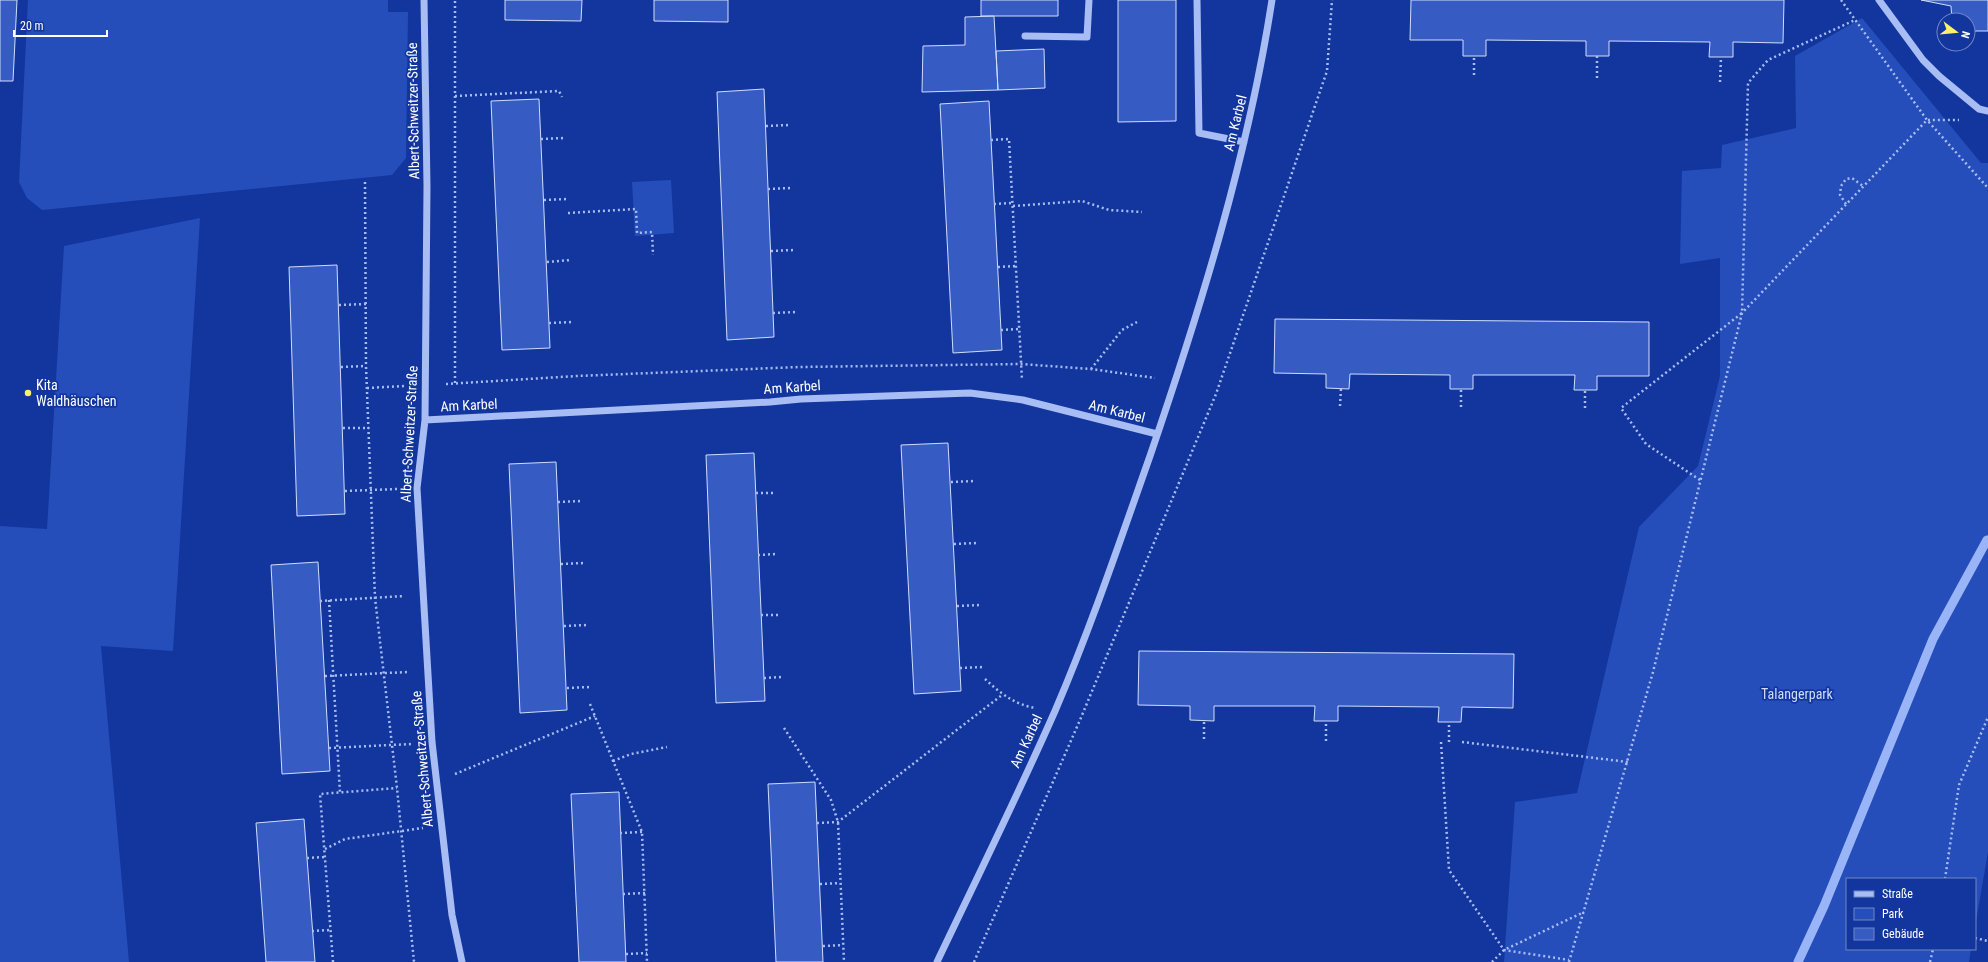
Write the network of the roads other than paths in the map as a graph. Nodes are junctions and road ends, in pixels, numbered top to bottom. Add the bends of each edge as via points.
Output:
1 (424, 0) edge
2 (1089, 0) edge
3 (1197, 0) edge
4 (1272, 0) edge
5 (1879, 0) edge
6 (1025, 36) dead end
7 (1988, 111) edge
8 (1244, 142) junction
9 (425, 420) junction
10 (1157, 434) junction
11 (462, 962) edge
12 (937, 962) edge

1 - 9 street, Albert-Schweitzer-Straße via 427,186
2 - 6 street via 1087,37
3 - 8 street via 1199,133
4 - 8 street, Am Karbel via 1261,69
5 - 7 street via 1923,60 1979,109
8 - 10 street, Am Karbel via 1176,381
9 - 10 street, Am Karbel via 808,399 970,393 1023,400
9 - 11 street, Albert-Schweitzer-Straße via 417,488 432,742 452,915
10 - 12 street, Am Karbel via 1115,556 1055,710

